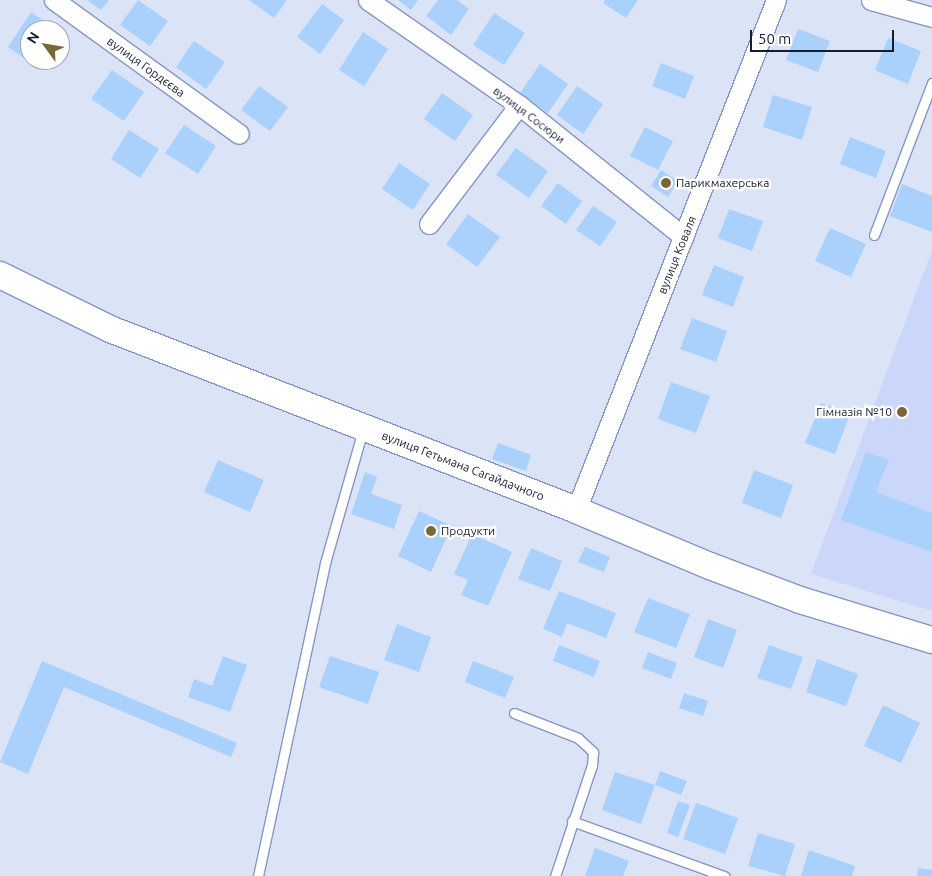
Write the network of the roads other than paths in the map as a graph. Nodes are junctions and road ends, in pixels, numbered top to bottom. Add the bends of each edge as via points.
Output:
1 (54, 0) edge
2 (368, 0) edge
3 (776, 0) edge
4 (871, 0) edge
5 (932, 17) edge
6 (932, 83) edge
7 (519, 105) junction
8 (239, 134) dead end
9 (429, 224) dead end
10 (874, 235) dead end
11 (684, 237) junction
12 (0, 275) edge
13 (364, 427) junction
14 (576, 510) junction
15 (932, 640) edge
16 (514, 713) dead end
17 (572, 821) junction
18 (258, 876) edge
19 (554, 876) edge
20 (724, 876) edge

1 - 8 street, вулиця Гордєєва
2 - 7 street, вулиця Сосюри
3 - 11 street, вулиця Коваля
4 - 5 street
6 - 10 lane
7 - 9 street
7 - 11 street, вулиця Сосюри
11 - 14 street, вулиця Коваля
12 - 13 main road, вулиця Гетьмана Сагайдачного via 110,329
13 - 14 main road, вулиця Гетьмана Сагайдачного
13 - 18 lane via 325,563
14 - 15 main road, вулиця Гетьмана Сагайдачного via 800,600
16 - 17 lane via 578,738 593,752 592,765
17 - 19 lane
17 - 20 lane

